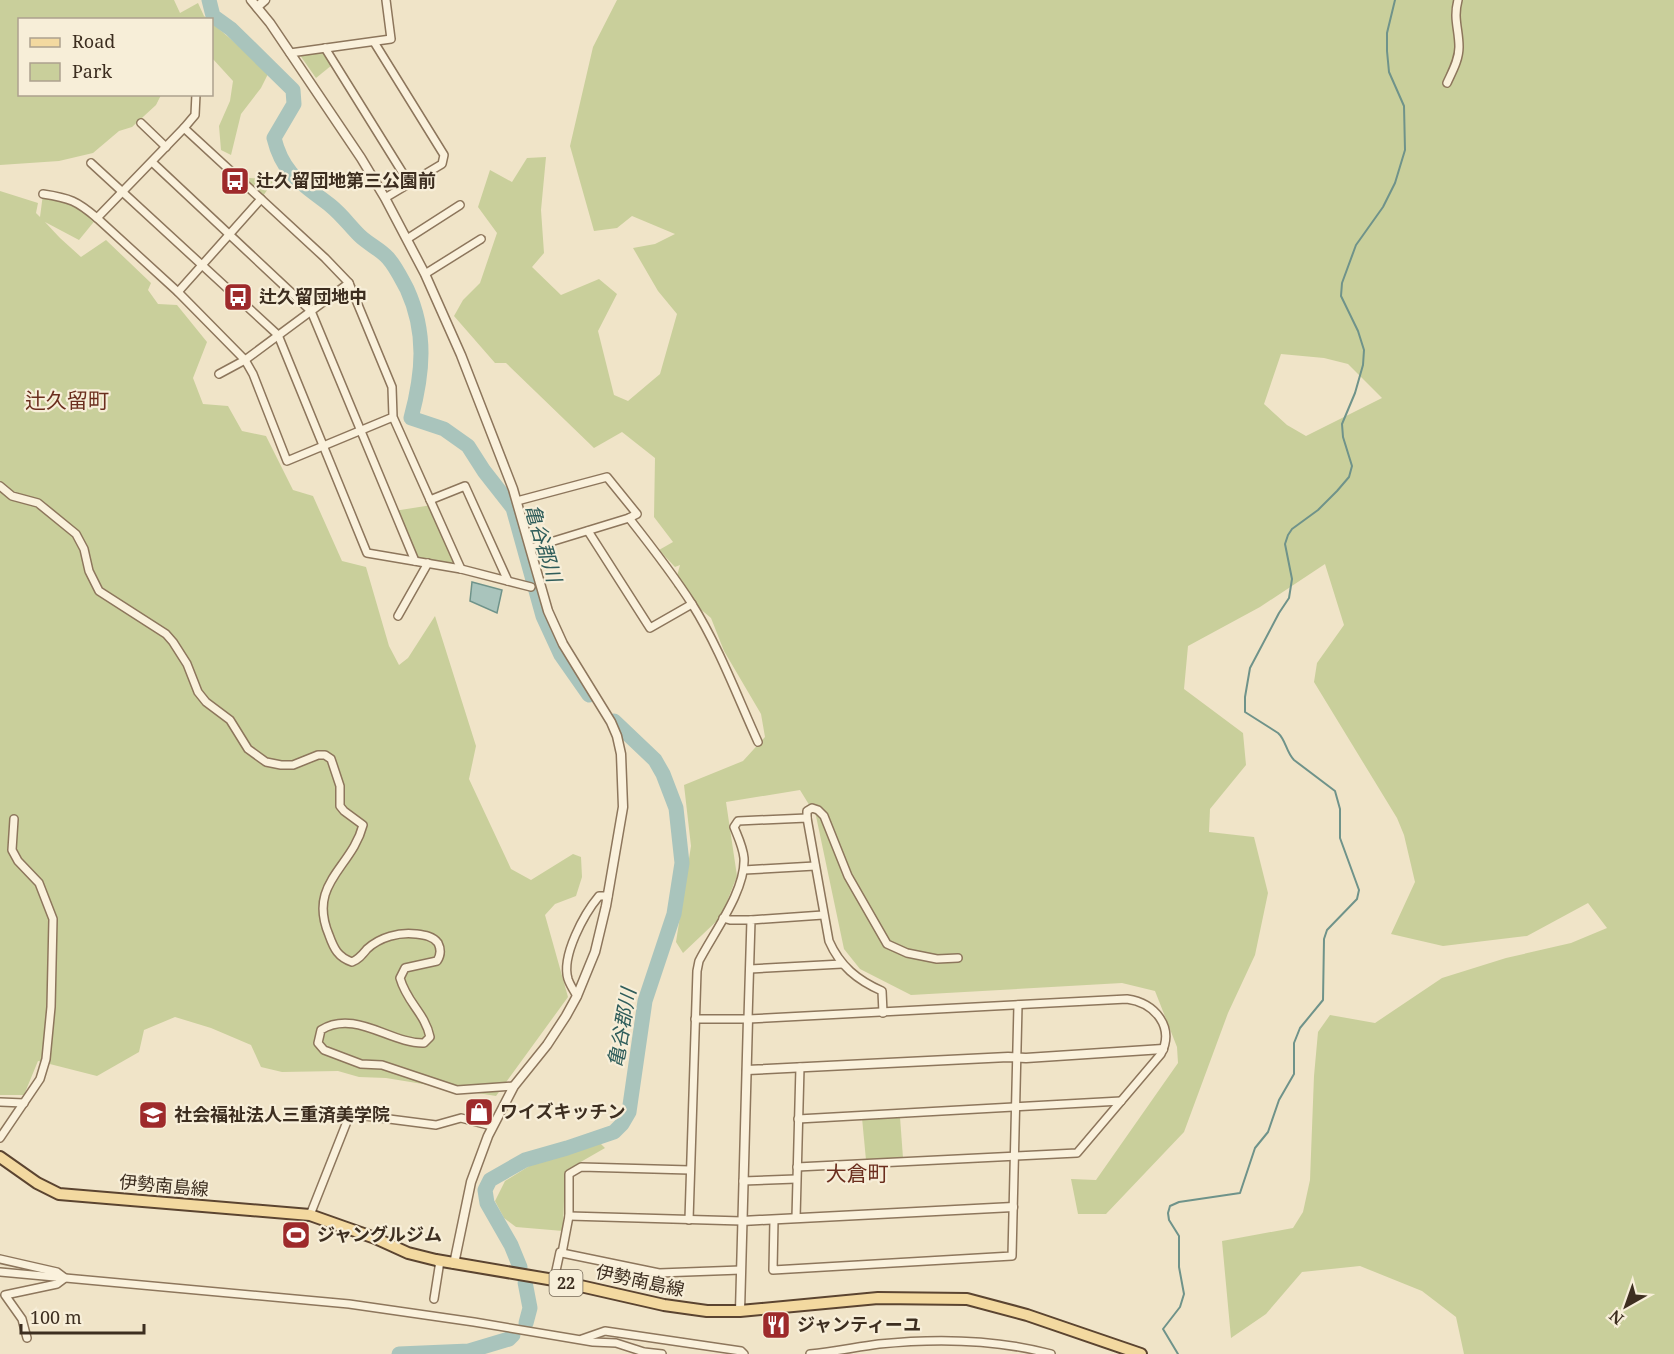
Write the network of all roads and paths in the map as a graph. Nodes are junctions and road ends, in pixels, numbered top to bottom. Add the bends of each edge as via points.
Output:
1 (265, 0) edge
2 (386, 0) edge
3 (1458, 0) edge
4 (254, 4) edge
5 (374, 42) junction
6 (325, 48) junction
7 (290, 53) junction
8 (1447, 83) dead end
9 (196, 96) edge
10 (141, 123) dead end
11 (184, 128) junction
12 (166, 147) junction
13 (152, 162) junction
14 (91, 163) dead end
15 (409, 183) junction
16 (123, 191) junction
17 (44, 194) dead end
18 (386, 198) junction
19 (261, 199) junction
20 (460, 205) dead end
21 (97, 218) junction
22 (230, 234) junction
23 (407, 239) junction
24 (481, 239) dead end
25 (202, 265) junction
26 (424, 274) junction
27 (349, 283) junction
28 (178, 292) junction
29 (311, 311) junction
30 (278, 335) junction
31 (245, 360) junction
32 (219, 374) dead end
33 (393, 417) junction
34 (360, 430) junction
35 (325, 445) junction
36 (0, 486) edge
37 (430, 500) junction
38 (517, 501) junction
39 (629, 518) junction
40 (588, 531) junction
41 (531, 548) junction
42 (415, 561) junction
43 (429, 563) junction
44 (461, 569) junction
45 (508, 581) junction
46 (531, 587) joint
47 (542, 590) junction
48 (692, 604) junction
49 (398, 616) dead end
50 (758, 742) dead end
51 (807, 818) junction
52 (14, 819) dead end
53 (815, 866) junction
54 (744, 870) junction
55 (608, 896) junction
56 (823, 915) junction
57 (723, 918) junction
58 (751, 920) junction
59 (958, 958) dead end
60 (842, 964) junction
61 (750, 969) junction
62 (577, 996) junction
63 (1018, 1005) junction
64 (883, 1012) junction
65 (695, 1019) junction
66 (748, 1019) junction
67 (1163, 1049) junction
68 (1017, 1057) junction
69 (800, 1067) junction
70 (747, 1070) junction
71 (514, 1086) junction
72 (1121, 1101) junction
73 (0, 1102) edge
74 (24, 1104) junction
75 (1015, 1106) junction
76 (798, 1119) junction
77 (492, 1126) junction
78 (0, 1138) edge
79 (1014, 1156) junction
80 (0, 1157) edge
81 (797, 1167) junction
82 (690, 1170) junction
83 (796, 1179) junction
84 (743, 1180) junction
85 (1012, 1207) junction
86 (310, 1215) junction
87 (569, 1216) junction
88 (796, 1218) junction
89 (688, 1220) junction
90 (774, 1220) junction
91 (742, 1221) junction
92 (562, 1253) junction
93 (0, 1259) edge
94 (440, 1261) junction
95 (454, 1264) junction
96 (741, 1270) junction
97 (0, 1272) edge
98 (65, 1278) junction
99 (554, 1280) junction
100 (434, 1299) dead end
101 (740, 1311) junction
102 (27, 1338) dead end
103 (580, 1339) junction
104 (662, 1354) edge
105 (744, 1354) edge
106 (810, 1354) edge
107 (1051, 1354) edge
108 (1141, 1354) edge

1 - 4 street
2 - 5 street via 391,39
3 - 8 street via 1454,17 1459,48
4 - 7 street
5 - 6 street
5 - 15 street via 444,155 442,164
6 - 7 street
6 - 15 street
7 - 18 street
9 - 11 street via 195,115
10 - 12 street
11 - 12 street
11 - 19 street
12 - 13 street
13 - 16 street
13 - 22 street
14 - 16 street
15 - 18 street
16 - 21 street
16 - 25 street
17 - 21 street via 78,202
18 - 23 street
19 - 22 street
19 - 27 street
20 - 23 street
21 - 28 street
22 - 25 street
22 - 29 street
23 - 26 street
24 - 26 street
25 - 28 street
25 - 30 street
26 - 38 street via 461,355
27 - 29 street
27 - 33 street via 392,387
28 - 31 street
29 - 30 street
29 - 34 street
30 - 31 street
30 - 35 street
31 - 32 street
31 - 35 street via 287,461
33 - 34 street
33 - 37 street
34 - 35 street
34 - 42 street
35 - 42 street via 367,553
36 - 71 street via 12,496 38,503 76,534 99,591 166,634 187,664 202,698 230,720 248,749 266,762 281,765 293,765 318,755 331,759 340,786 340,806 363,825 360,839 335,873 323,900 322,917 335,951 352,962 378,941 400,934 424,935 440,946 437,961 405,968 400,978 404,991 427,1023 430,1037 424,1043 411,1044 377,1029 335,1025 321,1030 318,1036 324,1050 457,1090
37 - 44 street
37 - 45 street via 465,486
38 - 39 street via 607,477 637,514
38 - 41 street
39 - 40 street
39 - 48 street
40 - 41 street
40 - 48 street via 650,628
41 - 47 street
42 - 43 street
43 - 44 street
43 - 49 street
44 - 45 street
45 - 46 street
46 - 47 street
47 - 55 street via 563,644 611,722 621,754 623,807
48 - 50 street
51 - 53 street
51 - 54 street via 738,821 734,827
51 - 59 street via 812,808 824,816 848,876 888,944 907,953
52 - 74 street via 12,850 39,883 53,919 46,1059 40,1079
53 - 54 street
53 - 56 street
54 - 57 street via 741,886
55 - 62 street via 595,952
55 - 62 street via 599,896 592,904 573,940 567,977
56 - 58 street
56 - 60 street via 829,941
57 - 58 street
57 - 65 street via 699,961
58 - 61 street
60 - 61 street
60 - 64 street via 862,982 882,991
61 - 66 street
62 - 71 street via 547,1045
63 - 64 street
63 - 67 street via 1127,999 1141,1002 1163,1022
63 - 68 street
64 - 66 street
65 - 66 street
65 - 82 street
66 - 70 street
67 - 68 street
67 - 72 street
68 - 69 street
68 - 75 street
69 - 70 street
69 - 76 street
70 - 84 street
71 - 77 street
72 - 75 street
72 - 79 street via 1077,1153
73 - 74 street
74 - 78 street
75 - 76 street
75 - 79 street
76 - 81 street
77 - 86 street via 461,1118 436,1125 350,1114
77 - 95 street via 471,1182
79 - 81 street
79 - 85 street
80 - 86 main road, 伊勢南島線 / 22 via 37,1184 59,1194
81 - 83 street
82 - 87 street via 581,1167 569,1174
82 - 89 street
83 - 84 street
83 - 88 street
84 - 91 street
85 - 88 street
85 - 90 street via 1012,1257 773,1270
86 - 94 main road, 伊勢南島線 / 22
87 - 89 street
87 - 92 street
88 - 90 street
89 - 91 street
90 - 91 street
91 - 96 street
92 - 96 street via 659,1273
92 - 99 street
93 - 98 street via 57,1272
94 - 95 main road, 伊勢南島線 / 22
94 - 100 street
95 - 99 main road, 伊勢南島線 / 22
96 - 101 street
97 - 98 street
98 - 102 street via 57,1284 5,1295 22,1319
98 - 103 street via 349,1305
99 - 101 main road, 伊勢南島線 / 22 via 664,1305
101 - 108 main road, 伊勢南島線 / 22 via 878,1298 967,1299
103 - 104 street
103 - 105 street via 605,1331
106 - 107 street via 931,1341 1008,1344

